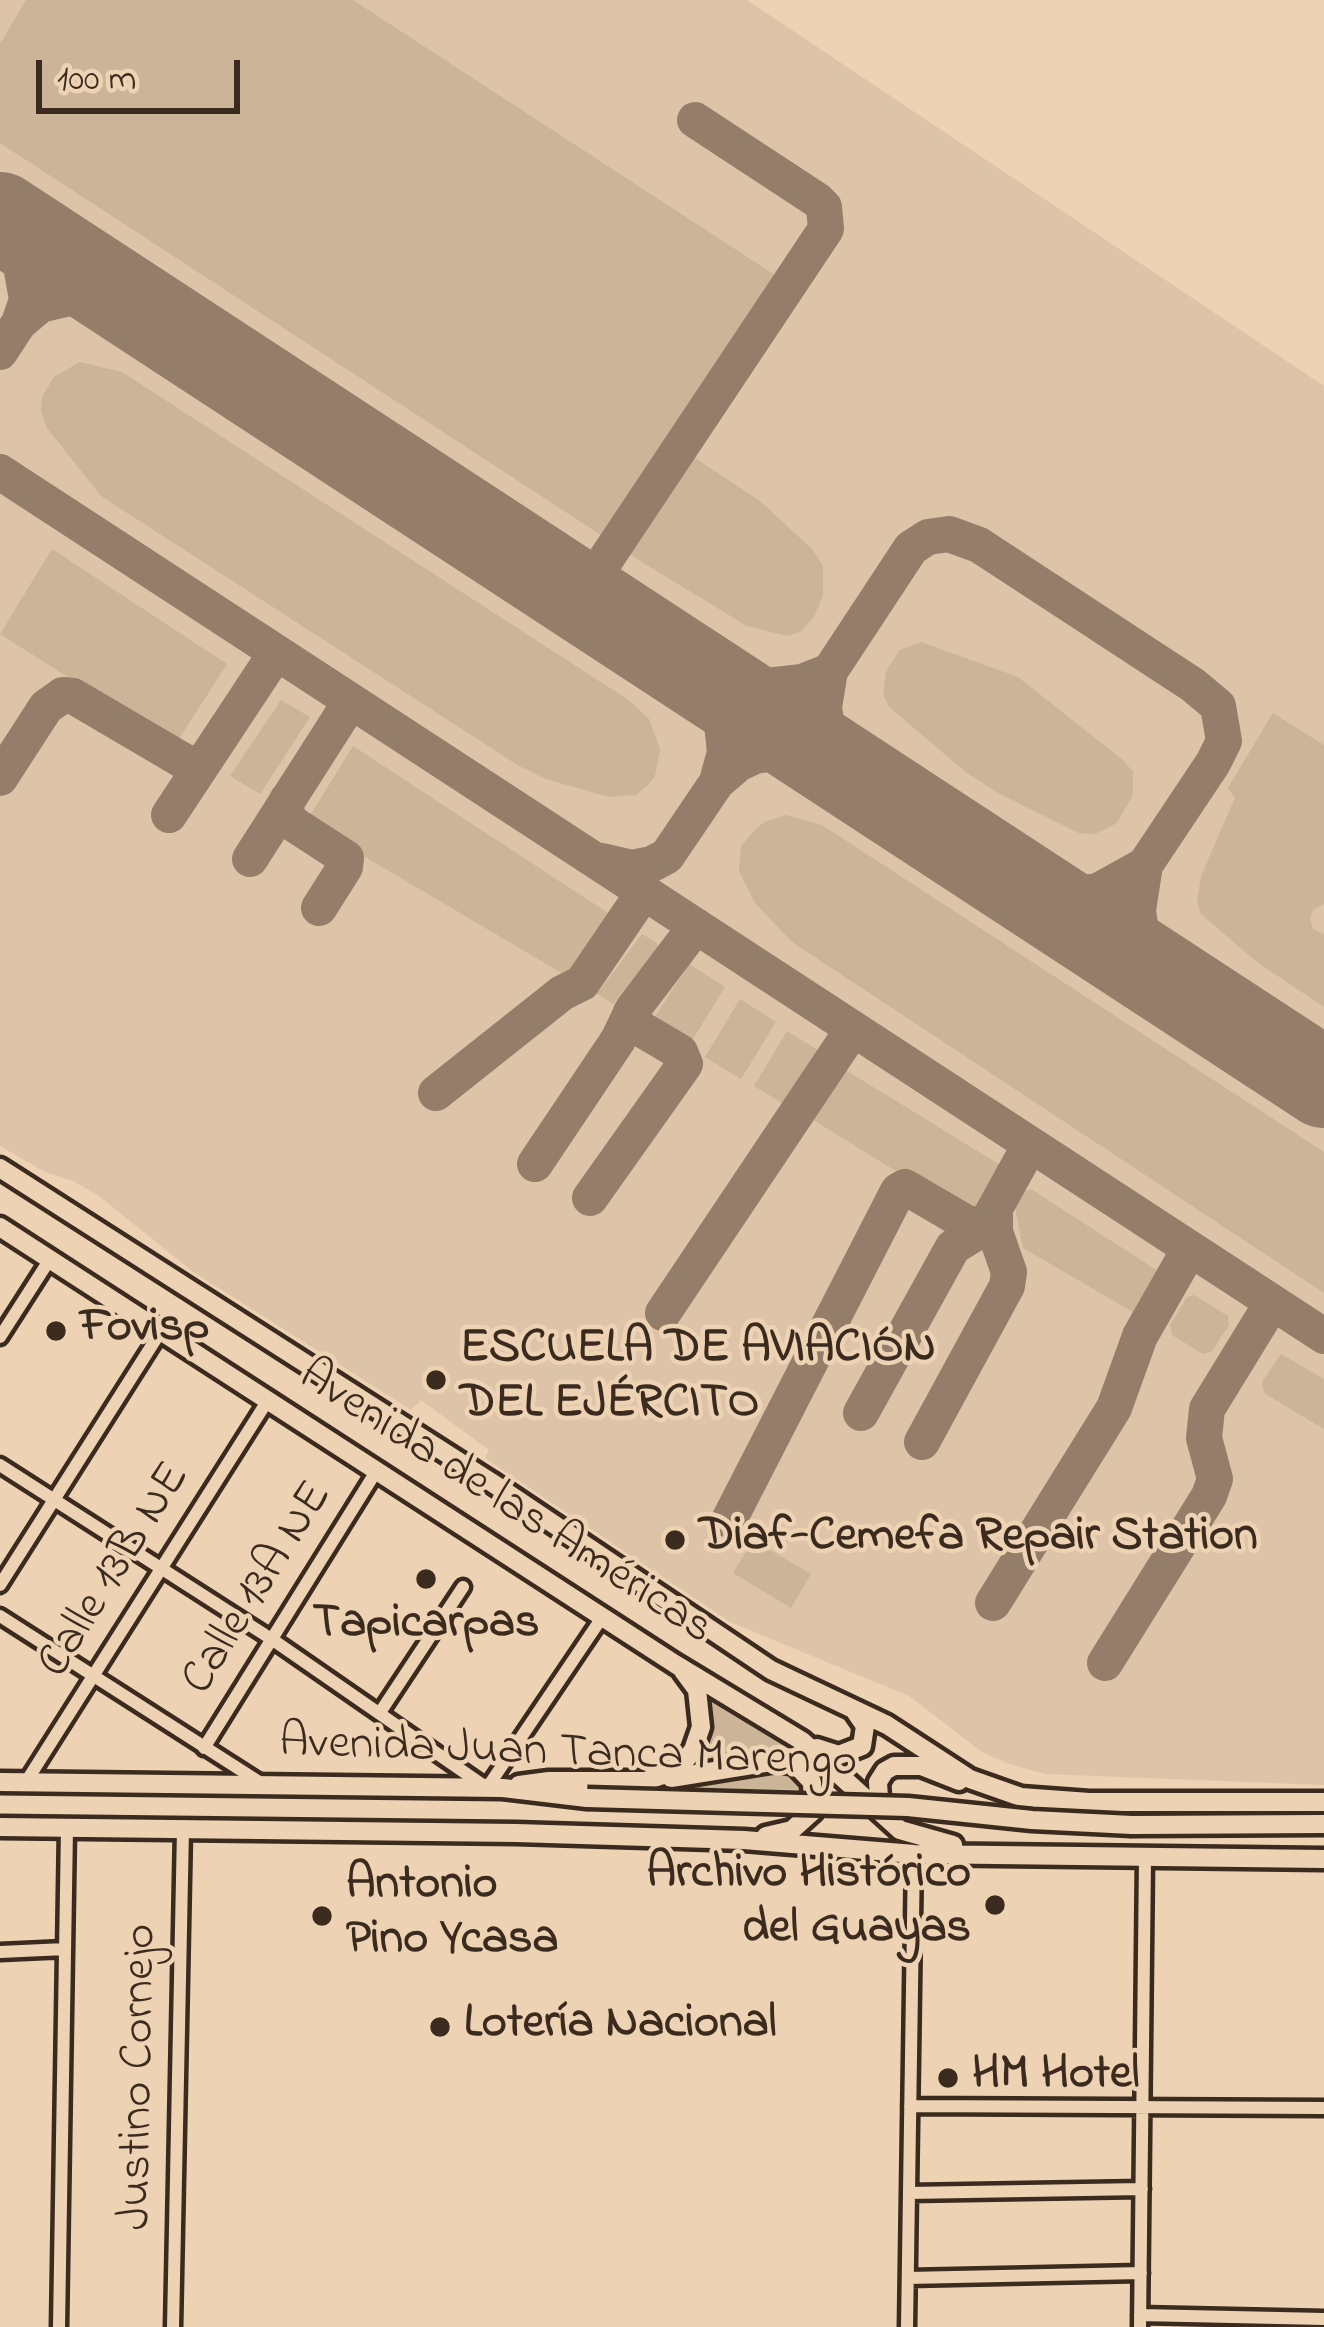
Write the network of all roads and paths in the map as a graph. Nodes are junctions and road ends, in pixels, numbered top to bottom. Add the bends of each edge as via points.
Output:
1 (0, 1168) edge
2 (0, 1227) edge
3 (50, 1259) junction
4 (161, 1331) junction
5 (0, 1337) edge
6 (268, 1400) junction
7 (0, 1466) edge
8 (377, 1470) junction
9 (53, 1501) junction
10 (164, 1568) junction
11 (0, 1585) edge
12 (463, 1586) dead end
13 (0, 1616) edge
14 (602, 1616) junction
15 (274, 1640) junction
16 (675, 1664) junction
17 (93, 1676) junction
18 (850, 1708) junction
19 (381, 1711) junction
20 (802, 1741) junction
21 (204, 1748) junction
22 (10, 1780) edge
23 (645, 1780) junction
24 (265, 1785) junction
25 (495, 1788) junction
26 (1022, 1797) junction
27 (1234, 1802) junction
28 (1324, 1802) edge
29 (1301, 1824) junction
30 (1324, 1824) edge
31 (0, 1827) edge
32 (68, 1828) junction
33 (182, 1829) junction
34 (744, 1840) junction
35 (916, 1846) junction
36 (1145, 1858) junction
37 (1324, 1859) edge
38 (65, 1949) junction
39 (0, 1952) edge
40 (910, 2106) junction
41 (1142, 2107) junction
42 (1324, 2108) edge
43 (1142, 2189) junction
44 (909, 2193) junction
45 (1141, 2273) junction
46 (908, 2278) junction
47 (1324, 2319) edge
48 (1140, 2321) edge
49 (59, 2327) edge
50 (173, 2327) edge
51 (907, 2327) edge

1 - 18 main road, Avenida de las Américas via 771,1670
2 - 3 main road, Avenida de las Américas
3 - 4 main road, Avenida de las Américas
3 - 5 street
4 - 6 main road, Avenida de las Américas
4 - 9 street
6 - 8 main road, Avenida de las Américas
6 - 10 street, Calle 13B NE
7 - 9 street
8 - 14 main road, Avenida de las Américas
8 - 15 street, Calle 13A NE
9 - 10 street
9 - 11 street
10 - 15 street
10 - 17 street, Calle 13B NE
12 - 19 street
13 - 17 street
14 - 16 main road, Avenida de las Américas
14 - 25 street
15 - 19 street
15 - 21 street, Calle 13A NE
16 - 20 main road, Avenida de las Américas
16 - 23 main road via 697,1690 698,1739 678,1770
17 - 21 street
17 - 22 street, Calle 13B NE
18 - 20 main road via 867,1734 855,1752 831,1754
18 - 26 main road, Avenida de las Américas via 970,1779
19 - 25 street
20 - 35 main road, Avenida de las Américas
21 - 24 street
22 - 24 main road, Avenida Juan Tanca Marengo
23 - 25 main road
23 - 34 main road via 777,1761 803,1769 815,1791 809,1816 781,1834
24 - 25 main road, Avenida Juan Tanca Marengo
25 - 29 main road, Avenida Juan Tanca Marengo, bridge via 1132,1825
26 - 27 main road, Avenida de las Américas
26 - 35 main road via 921,1766 894,1766 881,1776 879,1798
27 - 28 main road, Avenida de las Américas
27 - 29 main road
29 - 30 main road
31 - 32 main road, Avenida Juan Tanca Marengo
32 - 33 main road, Avenida Juan Tanca Marengo
32 - 38 street
33 - 34 main road, Avenida Juan Tanca Marengo
33 - 50 street, Justino Cornejo
34 - 35 main road, Avenida Juan Tanca Marengo
35 - 36 main road
35 - 40 street
36 - 37 main road
36 - 41 street
38 - 39 street
38 - 49 street
40 - 41 street
40 - 44 street
41 - 42 street
41 - 43 street
43 - 44 street
43 - 45 street
44 - 46 street
45 - 46 street
45 - 48 street
46 - 51 street
47 - 48 street

